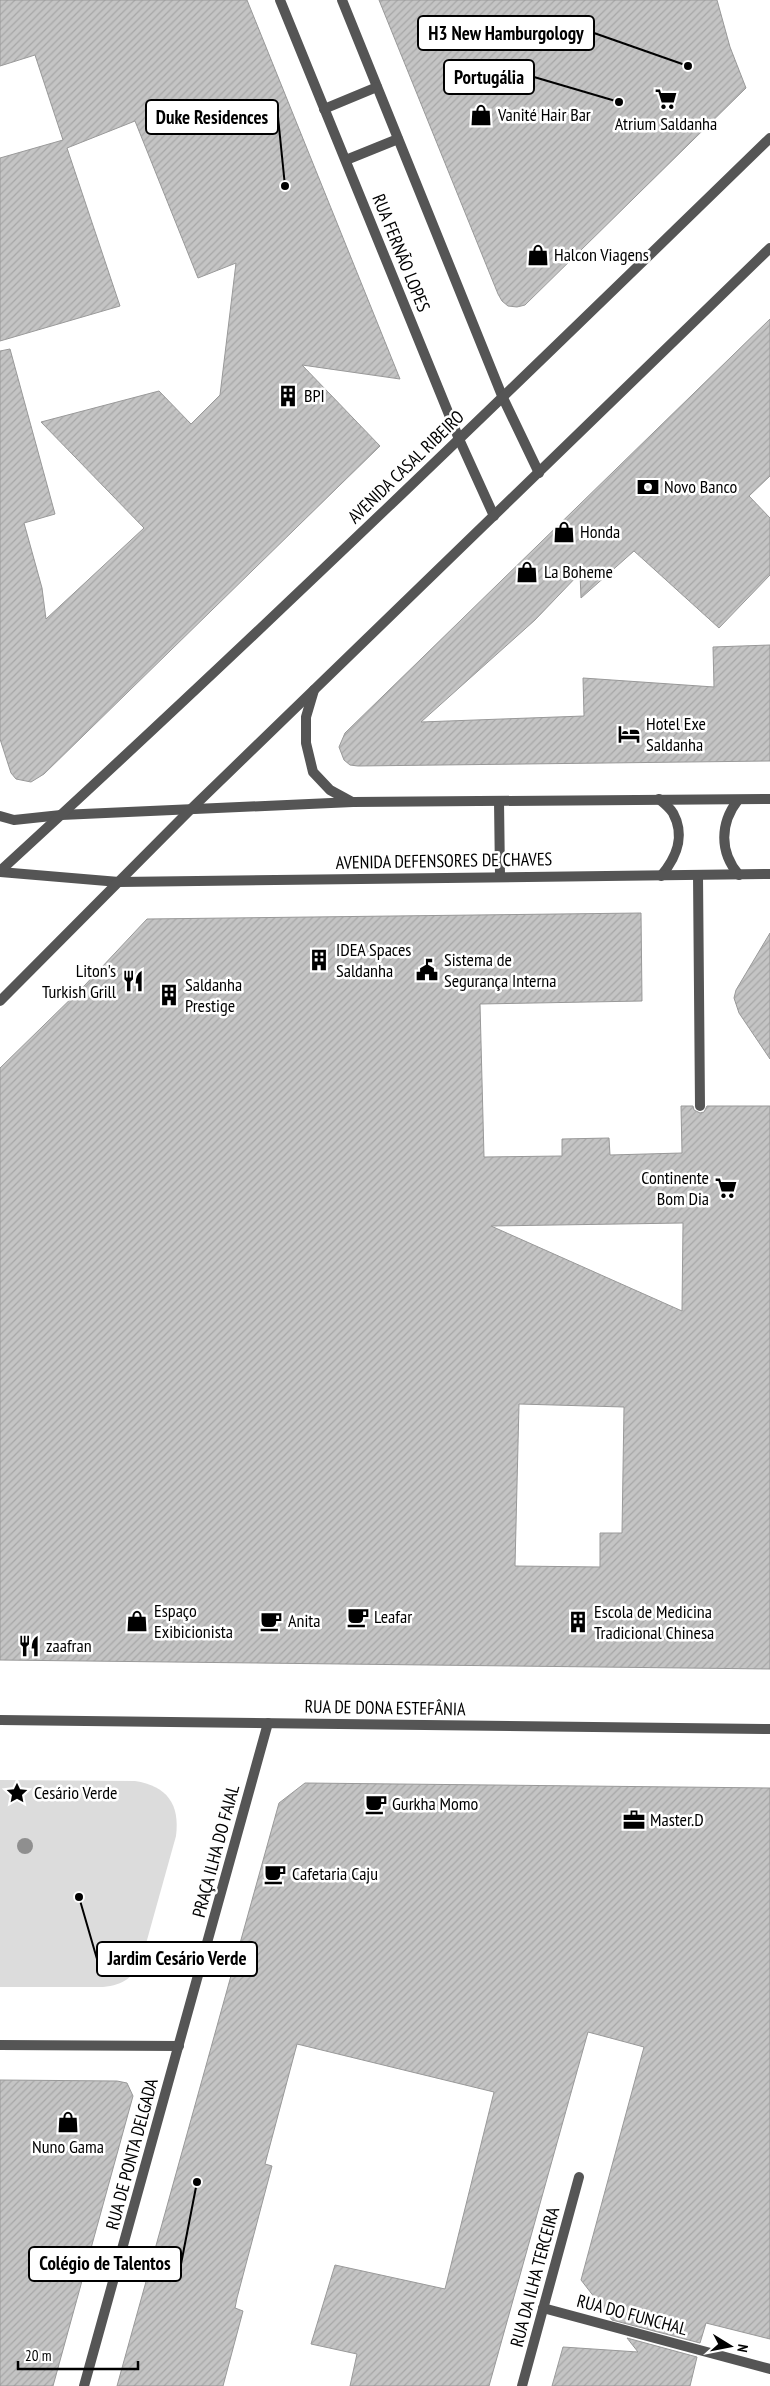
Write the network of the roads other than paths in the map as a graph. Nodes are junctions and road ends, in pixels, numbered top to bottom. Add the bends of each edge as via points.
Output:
1 (280, 0) edge
2 (342, 0) edge
3 (378, 87) junction
4 (324, 109) junction
5 (770, 138) edge
6 (398, 139) junction
7 (346, 160) junction
8 (770, 248) edge
9 (503, 398) junction
10 (459, 440) junction
11 (539, 473) junction
12 (494, 516) junction
13 (314, 690) junction
14 (660, 799) junction
15 (770, 799) edge
16 (738, 800) junction
17 (499, 801) junction
18 (353, 802) junction
19 (190, 810) junction
20 (0, 816) edge
21 (60, 816) junction
22 (0, 872) edge
23 (770, 874) edge
24 (739, 875) junction
25 (500, 876) junction
26 (661, 876) junction
27 (698, 876) junction
28 (119, 882) junction
29 (0, 1001) edge
30 (700, 1106) dead end
31 (0, 1720) edge
32 (268, 1723) junction
33 (770, 1729) edge
34 (0, 2045) edge
35 (179, 2046) junction
36 (579, 2177) dead end
37 (544, 2308) junction
38 (770, 2369) edge
39 (84, 2386) edge
40 (522, 2386) edge

1 - 4 street, RUA FERNÃO LOPES
2 - 3 street
3 - 4 street
3 - 6 street
4 - 7 street, RUA FERNÃO LOPES
5 - 9 street, AVENIDA CASAL RIBEIRO
6 - 7 street
6 - 9 street
7 - 10 street, RUA FERNÃO LOPES
8 - 11 street
9 - 10 street, AVENIDA CASAL RIBEIRO
9 - 11 street
10 - 12 street, RUA FERNÃO LOPES
10 - 21 street, AVENIDA CASAL RIBEIRO
11 - 12 street
12 - 13 street
13 - 18 street via 306,717 306,743 313,772 330,790
13 - 19 street
14 - 16 street
14 - 17 street
14 - 26 street via 673,813 678,829 674,860
15 - 16 street
16 - 24 street via 725,822 724,835 730,864
17 - 18 street
17 - 25 street
18 - 19 street
19 - 21 street
19 - 28 street
20 - 21 street via 14,820
21 - 22 street, AVENIDA CASAL RIBEIRO
22 - 28 street, AVENIDA CASAL RIBEIRO
23 - 24 street, AVENIDA DEFENSORES DE CHAVES
24 - 27 street, AVENIDA DEFENSORES DE CHAVES
25 - 26 street, AVENIDA DEFENSORES DE CHAVES
25 - 28 street, AVENIDA DEFENSORES DE CHAVES
26 - 27 street, AVENIDA DEFENSORES DE CHAVES
27 - 30 street
28 - 29 street
31 - 32 street, RUA DE DONA ESTEFÂNIA
32 - 33 street, RUA DE DONA ESTEFÂNIA
32 - 35 street, PRAÇA ILHA DO FAIAL
34 - 35 street
35 - 39 street, RUA DE PONTA DELGADA
36 - 37 street, RUA DA ILHA TERCEIRA
37 - 38 street, RUA DO FUNCHAL
37 - 40 street, RUA DA ILHA TERCEIRA

